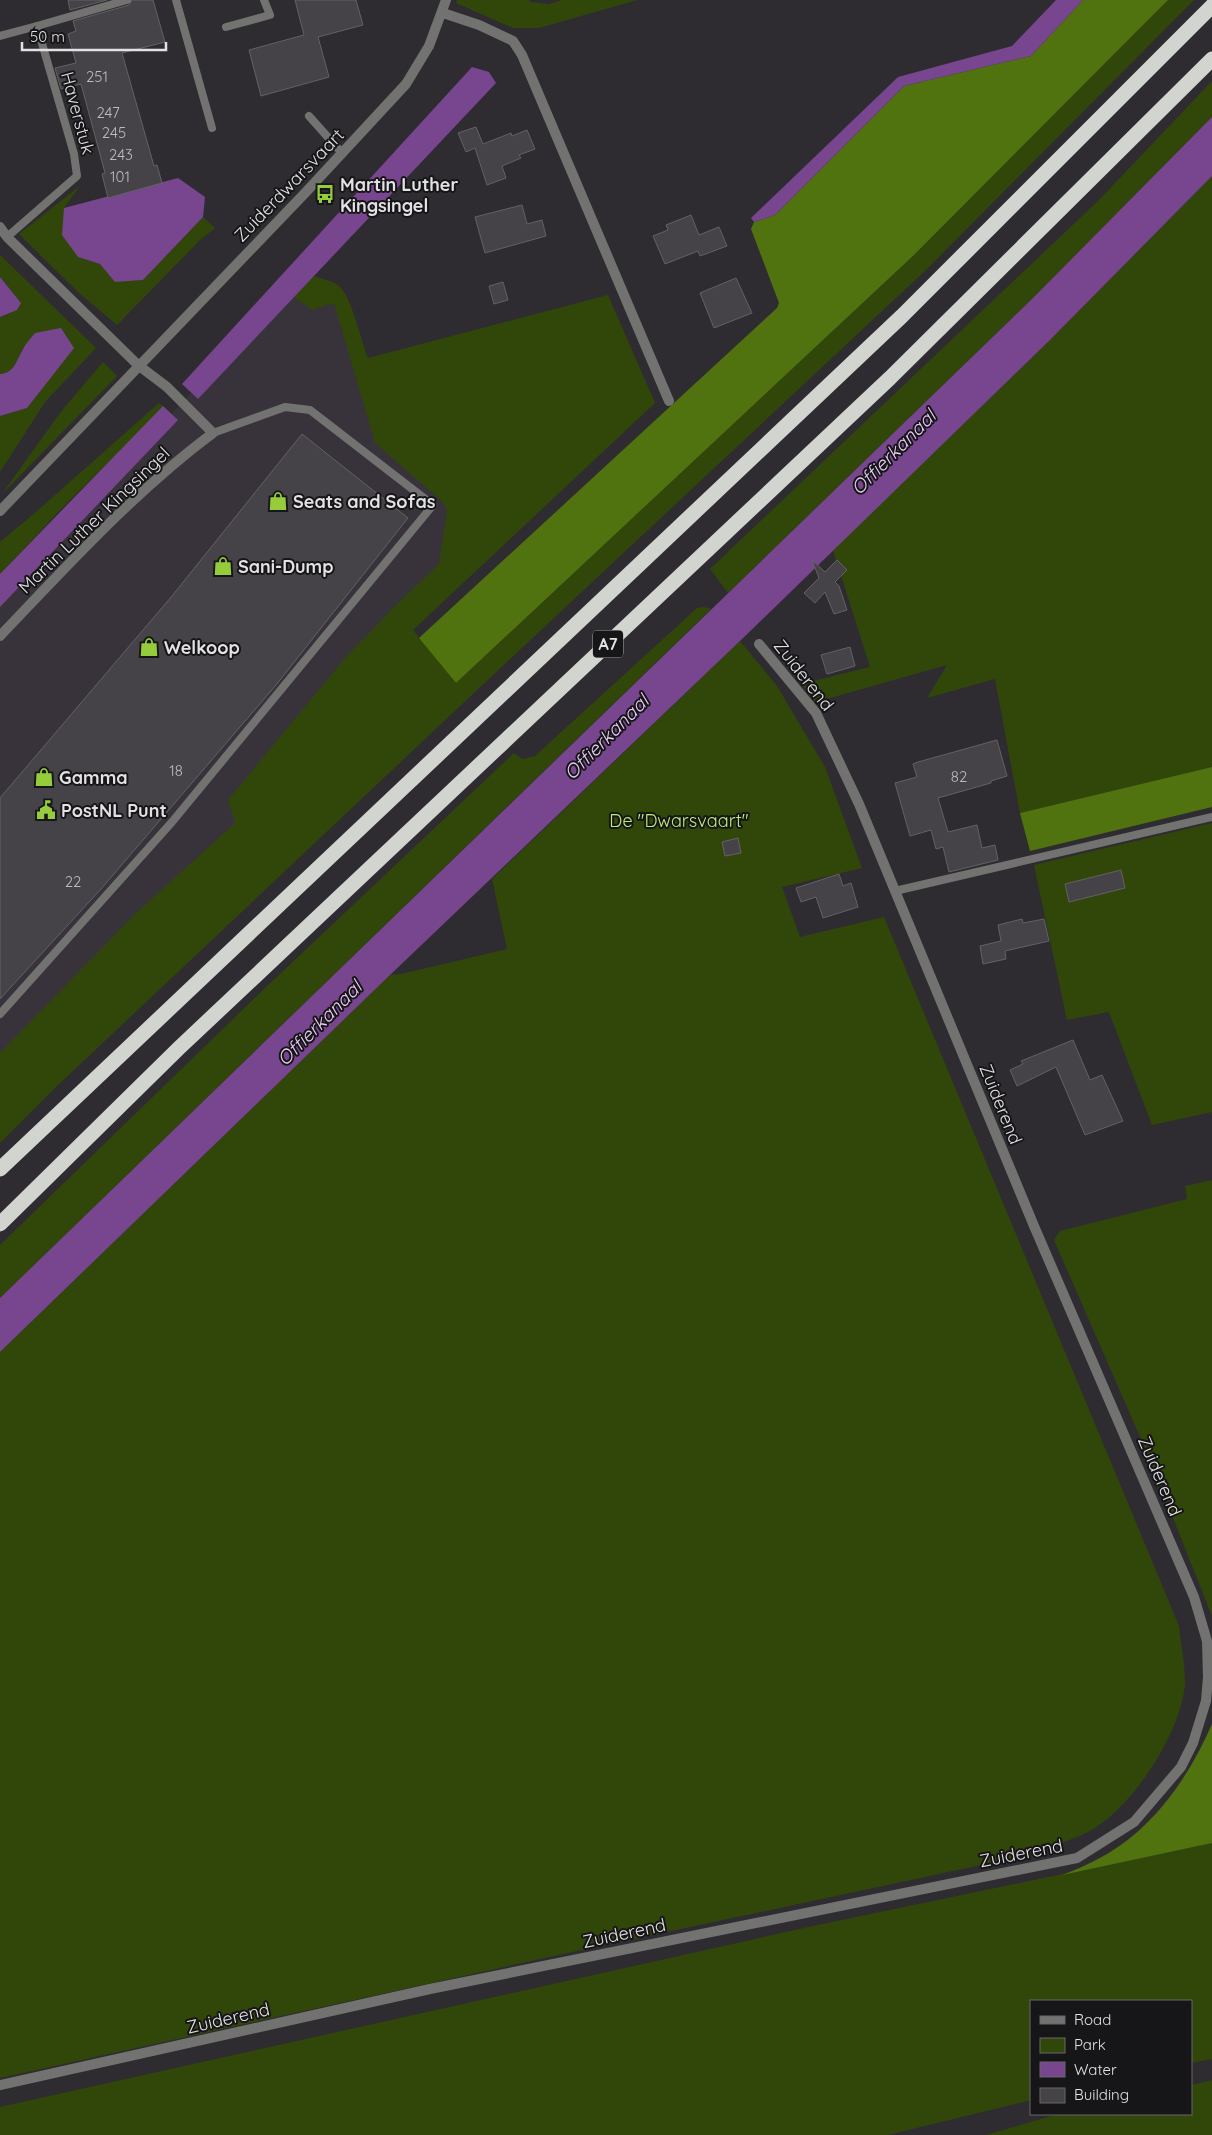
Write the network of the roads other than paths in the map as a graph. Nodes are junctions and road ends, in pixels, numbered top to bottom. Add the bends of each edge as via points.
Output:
1 (127, 0) edge
2 (176, 0) edge
3 (264, 0) edge
4 (446, 0) edge
5 (1212, 6) edge
6 (443, 13) junction
7 (37, 26) junction
8 (226, 27) dead end
9 (0, 36) edge
10 (1212, 59) edge
11 (309, 116) dead end
12 (212, 128) dead end
13 (342, 153) junction
14 (0, 227) edge
15 (7, 237) junction
16 (138, 366) junction
17 (669, 401) dead end
18 (213, 433) junction
19 (0, 511) edge
20 (0, 636) edge
21 (759, 644) dead end
22 (1212, 817) edge
23 (896, 891) junction
24 (0, 1014) edge
25 (0, 1169) edge
26 (0, 1224) edge
27 (0, 2085) edge

1 - 7 lane
2 - 12 lane
3 - 8 lane via 270,15
4 - 6 street, Zuiderdwarsvaart
5 - 25 highway, A7 via 902,316
6 - 13 street, Zuiderdwarsvaart via 429,46 406,84
6 - 17 street via 514,41
7 - 9 lane
7 - 15 lane, Haverstuk via 74,154 77,176
10 - 26 highway, A7 via 890,378 179,1048
11 - 13 lane
13 - 16 street, Zuiderdwarsvaart
14 - 15 street
15 - 16 street
16 - 18 street via 167,387
16 - 19 street
18 - 20 street, Martin Luther Kingsingel via 137,496
18 - 24 lane via 285,407 310,410 433,505 172,822
21 - 23 street, Zuiderend via 816,713 860,804
22 - 23 lane
23 - 27 street, Zuiderend via 1034,1226 1194,1596 1207,1641 1207,1693 1193,1742 1181,1767 1134,1822 1077,1858 430,1989

